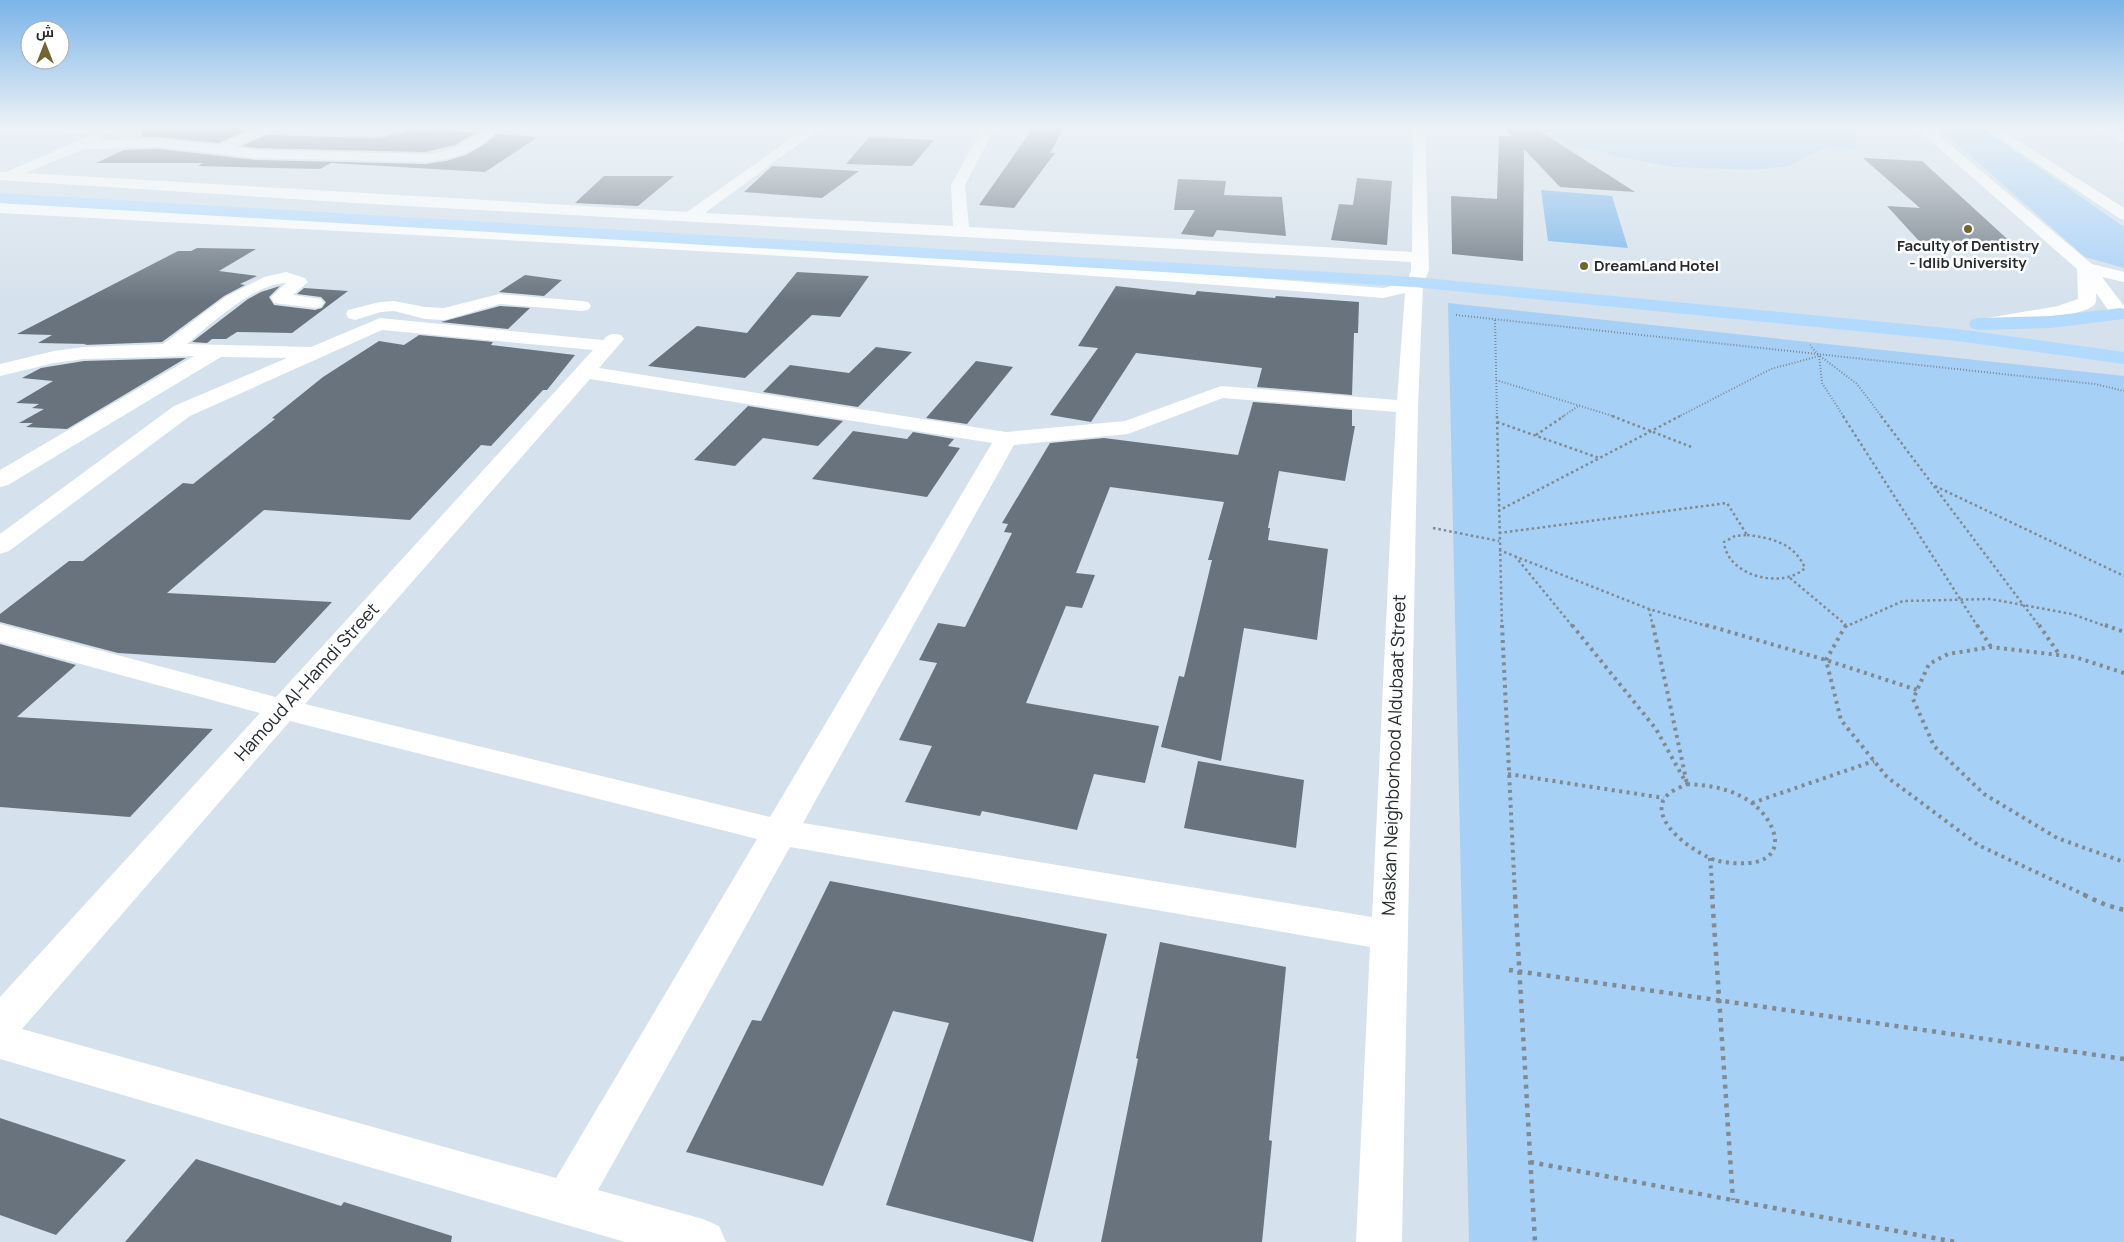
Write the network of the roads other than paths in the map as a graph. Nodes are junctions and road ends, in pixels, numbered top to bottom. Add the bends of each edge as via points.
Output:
1 (85, 186) edge
2 (113, 186) edge
3 (733, 186) edge
4 (958, 186) edge
5 (1418, 186) edge
6 (1990, 186) edge
7 (2079, 186) edge
8 (0, 198) edge
9 (0, 208) edge
10 (2124, 215) edge
11 (690, 217) junction
12 (961, 230) junction
13 (2086, 268) junction
14 (1417, 273) junction
15 (2124, 277) edge
16 (315, 303) dead end
17 (582, 306) dead end
18 (2123, 314) edge
19 (336, 323) dead end
20 (1981, 324) junction
21 (2115, 332) dead end
22 (313, 344) junction
23 (2036, 346) junction
24 (168, 350) junction
25 (218, 350) junction
26 (2124, 358) edge
27 (2124, 364) edge
28 (0, 370) edge
29 (585, 372) junction
30 (1407, 407) junction
31 (1006, 439) junction
32 (0, 480) edge
33 (0, 546) edge
34 (0, 633) edge
35 (283, 709) junction
36 (780, 832) junction
37 (1388, 935) junction
38 (0, 1025) edge
39 (0, 1041) edge
40 (566, 1203) junction
41 (703, 1242) edge
42 (1379, 1242) edge

1 - 14 main road via 688,229
2 - 11 street
3 - 11 street
4 - 12 street
5 - 14 street, Maskan Neighborhood Aldubaat Street
6 - 13 street
7 - 10 street
8 - 14 main road
9 - 14 street via 741,249 1201,278 1383,293
11 - 12 street
12 - 14 street
13 - 15 street
13 - 18 street
13 - 20 street via 2087,302 2061,311
14 - 20 main road
14 - 23 main road via 1787,318 1957,334
14 - 30 street, Maskan Neighborhood Aldubaat Street
16 - 24 street via 280,300 297,286 299,282 295,279 260,283 242,293
17 - 19 street via 499,299 445,314 380,306
18 - 20 main road via 2050,322
18 - 21 main road via 2111,321
22 - 25 street via 277,352
22 - 29 street, Hamoud Al-Hamdi Street via 380,324 611,343
22 - 33 street via 182,411
23 - 26 main road
23 - 27 street
24 - 25 street
24 - 28 street via 84,353
25 - 32 street
29 - 31 street
29 - 35 street, Hamoud Al-Hamdi Street
30 - 31 street via 1221,392 1128,427
30 - 37 street, Maskan Neighborhood Aldubaat Street
31 - 36 street
34 - 35 street
35 - 36 street
35 - 38 street, Hamoud Al-Hamdi Street
36 - 37 street
36 - 40 street
37 - 42 street, Maskan Neighborhood Aldubaat Street
39 - 40 street
40 - 41 street

